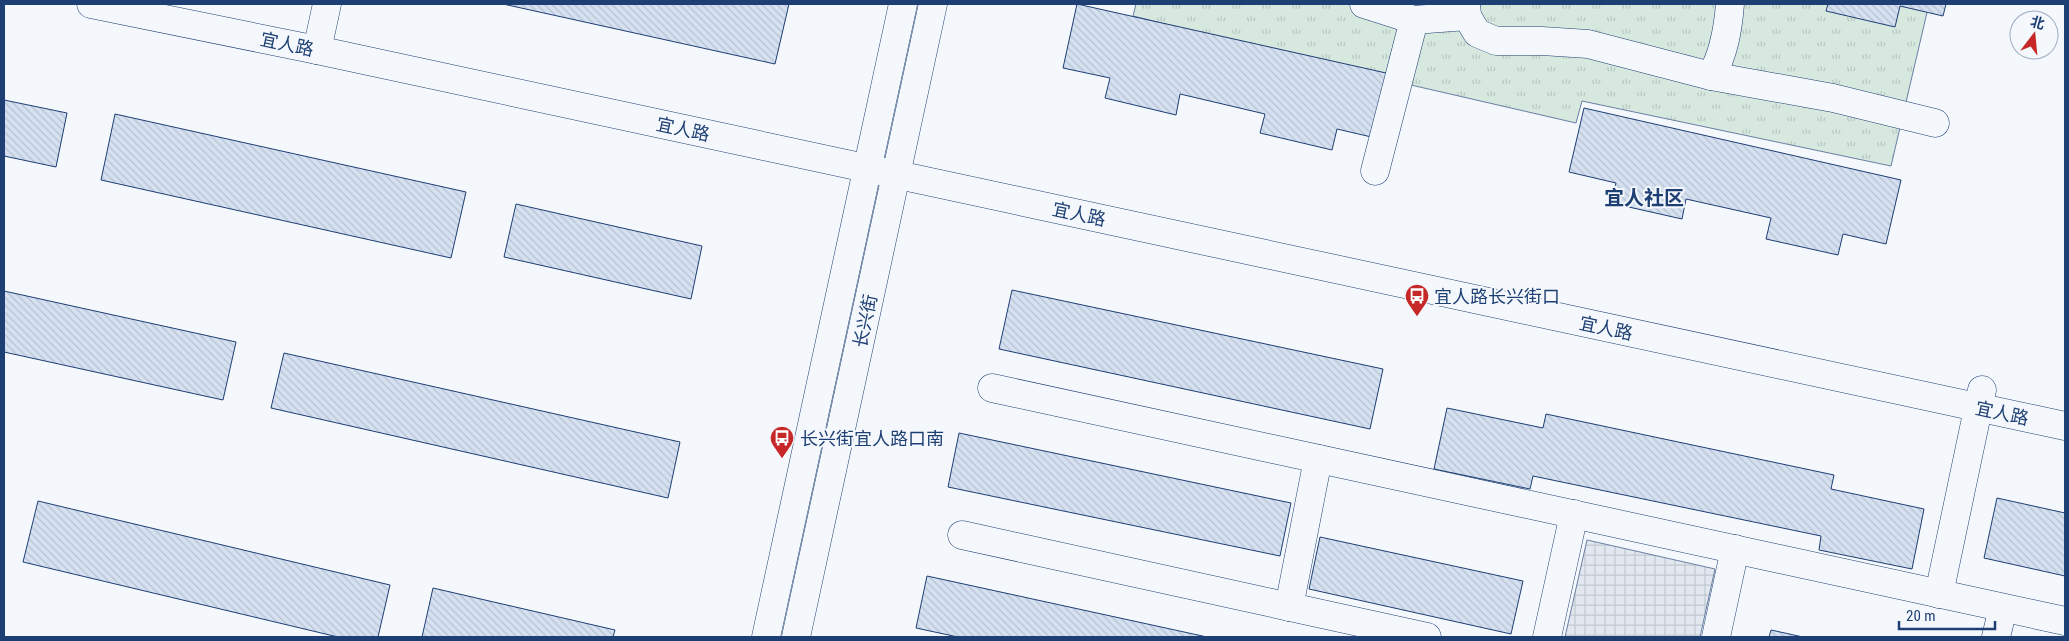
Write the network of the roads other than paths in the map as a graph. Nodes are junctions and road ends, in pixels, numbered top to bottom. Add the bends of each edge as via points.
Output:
1 (92, 4) edge
2 (184, 4) edge
3 (327, 4) edge
4 (903, 4) edge
5 (933, 4) edge
6 (1364, 4) edge
7 (1730, 4) edge
8 (1466, 10) edge
9 (1414, 20) junction
10 (319, 42) junction
11 (1710, 76) junction
12 (1934, 123) dead end
13 (869, 160) junction
14 (898, 166) junction
15 (1375, 171) dead end
16 (992, 388) dead end
17 (1980, 399) junction
18 (2065, 408) edge
19 (2065, 426) edge
20 (1318, 458) junction
21 (1574, 514) junction
22 (962, 535) dead end
23 (1735, 549) junction
24 (1939, 594) junction
25 (1289, 607) junction
26 (2003, 608) junction
27 (2065, 621) edge
28 (1367, 631) edge
29 (766, 637) edge
30 (796, 637) edge
31 (1427, 637) edge
32 (1547, 637) edge
33 (1716, 637) edge
34 (1996, 637) edge

1 - 10 street, 宜人路
2 - 10 street, 宜人路
3 - 10 street
4 - 13 street, 长兴街
5 - 14 street, 长兴街
6 - 9 street
7 - 11 street via 1728,29 1719,62
8 - 9 street
8 - 11 street via 1477,33 1496,41 1588,44
9 - 15 street
10 - 13 street, 宜人路
11 - 12 street via 1832,98
13 - 14 street, 宜人路
13 - 29 street, 长兴街
14 - 17 street, 宜人路
14 - 30 street, 长兴街
16 - 20 street
17 - 18 street, 宜人路
17 - 19 street, 宜人路
17 - 24 street
20 - 21 street
20 - 25 street
21 - 23 street
21 - 32 street
22 - 25 street
23 - 24 street
23 - 33 street
24 - 26 street
25 - 28 street
26 - 27 street
26 - 34 street
28 - 31 street

